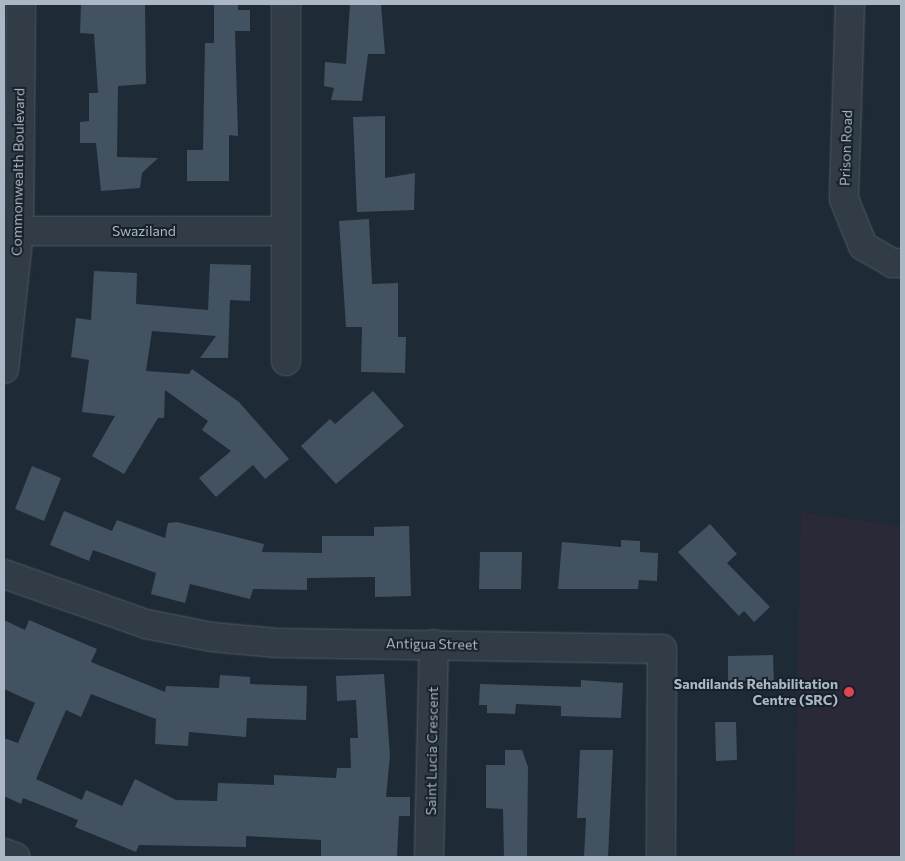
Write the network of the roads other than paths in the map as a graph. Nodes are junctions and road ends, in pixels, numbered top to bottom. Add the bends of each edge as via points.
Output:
1 (21, 4) edge
2 (286, 4) edge
3 (850, 4) edge
4 (11, 231) edge
5 (284, 231) junction
6 (901, 263) edge
7 (286, 360) dead end
8 (4, 369) edge
9 (4, 574) edge
10 (434, 644) junction
11 (4, 853) edge
12 (15, 857) edge
13 (429, 857) edge
14 (661, 857) edge

1 - 4 street, Commonwealth Boulevard
2 - 5 street
3 - 6 street, Prison Road via 844,199 863,246 892,263
4 - 5 street, Swaziland
4 - 8 street, Commonwealth Boulevard
5 - 7 street
9 - 10 street, Antigua Street via 146,624 212,637 276,643
10 - 13 street, Saint Lucia Crescent
10 - 14 street, Antigua Street via 662,649
11 - 12 street

